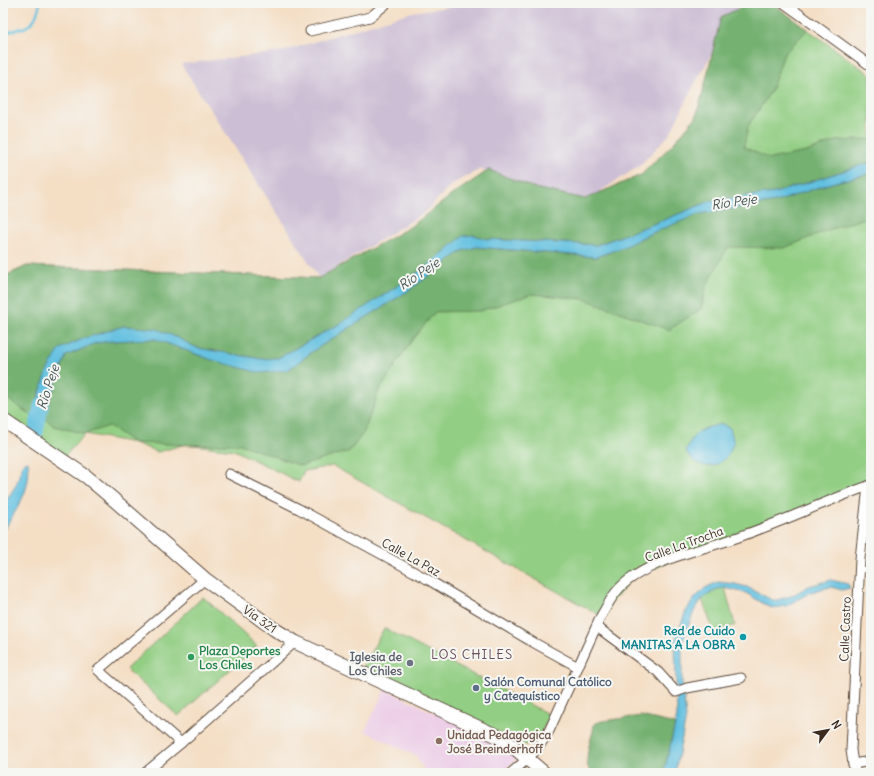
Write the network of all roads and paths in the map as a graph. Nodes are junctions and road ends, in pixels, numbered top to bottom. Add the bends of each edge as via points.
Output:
1 (384, 3) edge
2 (784, 3) edge
3 (310, 30) dead end
4 (871, 66) edge
5 (3, 420) edge
6 (229, 474) dead end
7 (870, 485) edge
8 (205, 578) junction
9 (597, 627) junction
10 (295, 642) junction
11 (578, 667) junction
12 (741, 678) dead end
13 (181, 742) junction
14 (529, 759) junction
15 (871, 761) edge
16 (853, 764) junction
17 (145, 773) edge
18 (512, 773) edge
19 (544, 773) edge
20 (856, 773) edge

1 - 3 street via 385,5 370,17
2 - 4 street
5 - 8 street, Vía 321 via 87,477
6 - 11 street, Calle La Paz via 300,509 407,568
7 - 9 street, Calle La Trocha via 744,535 653,565 616,591
7 - 16 street, Calle Castro via 860,559
8 - 10 street, Vía 321
8 - 13 street via 98,670
9 - 11 street, Calle La Trocha
9 - 12 street via 658,672 676,692
10 - 13 street
10 - 14 street, Vía 321 via 497,736
11 - 14 street, Calle La Trocha via 549,731
13 - 17 street
14 - 18 street, Calle La Trocha
14 - 19 street, Vía 321
15 - 16 street
16 - 20 street, Calle Castro

